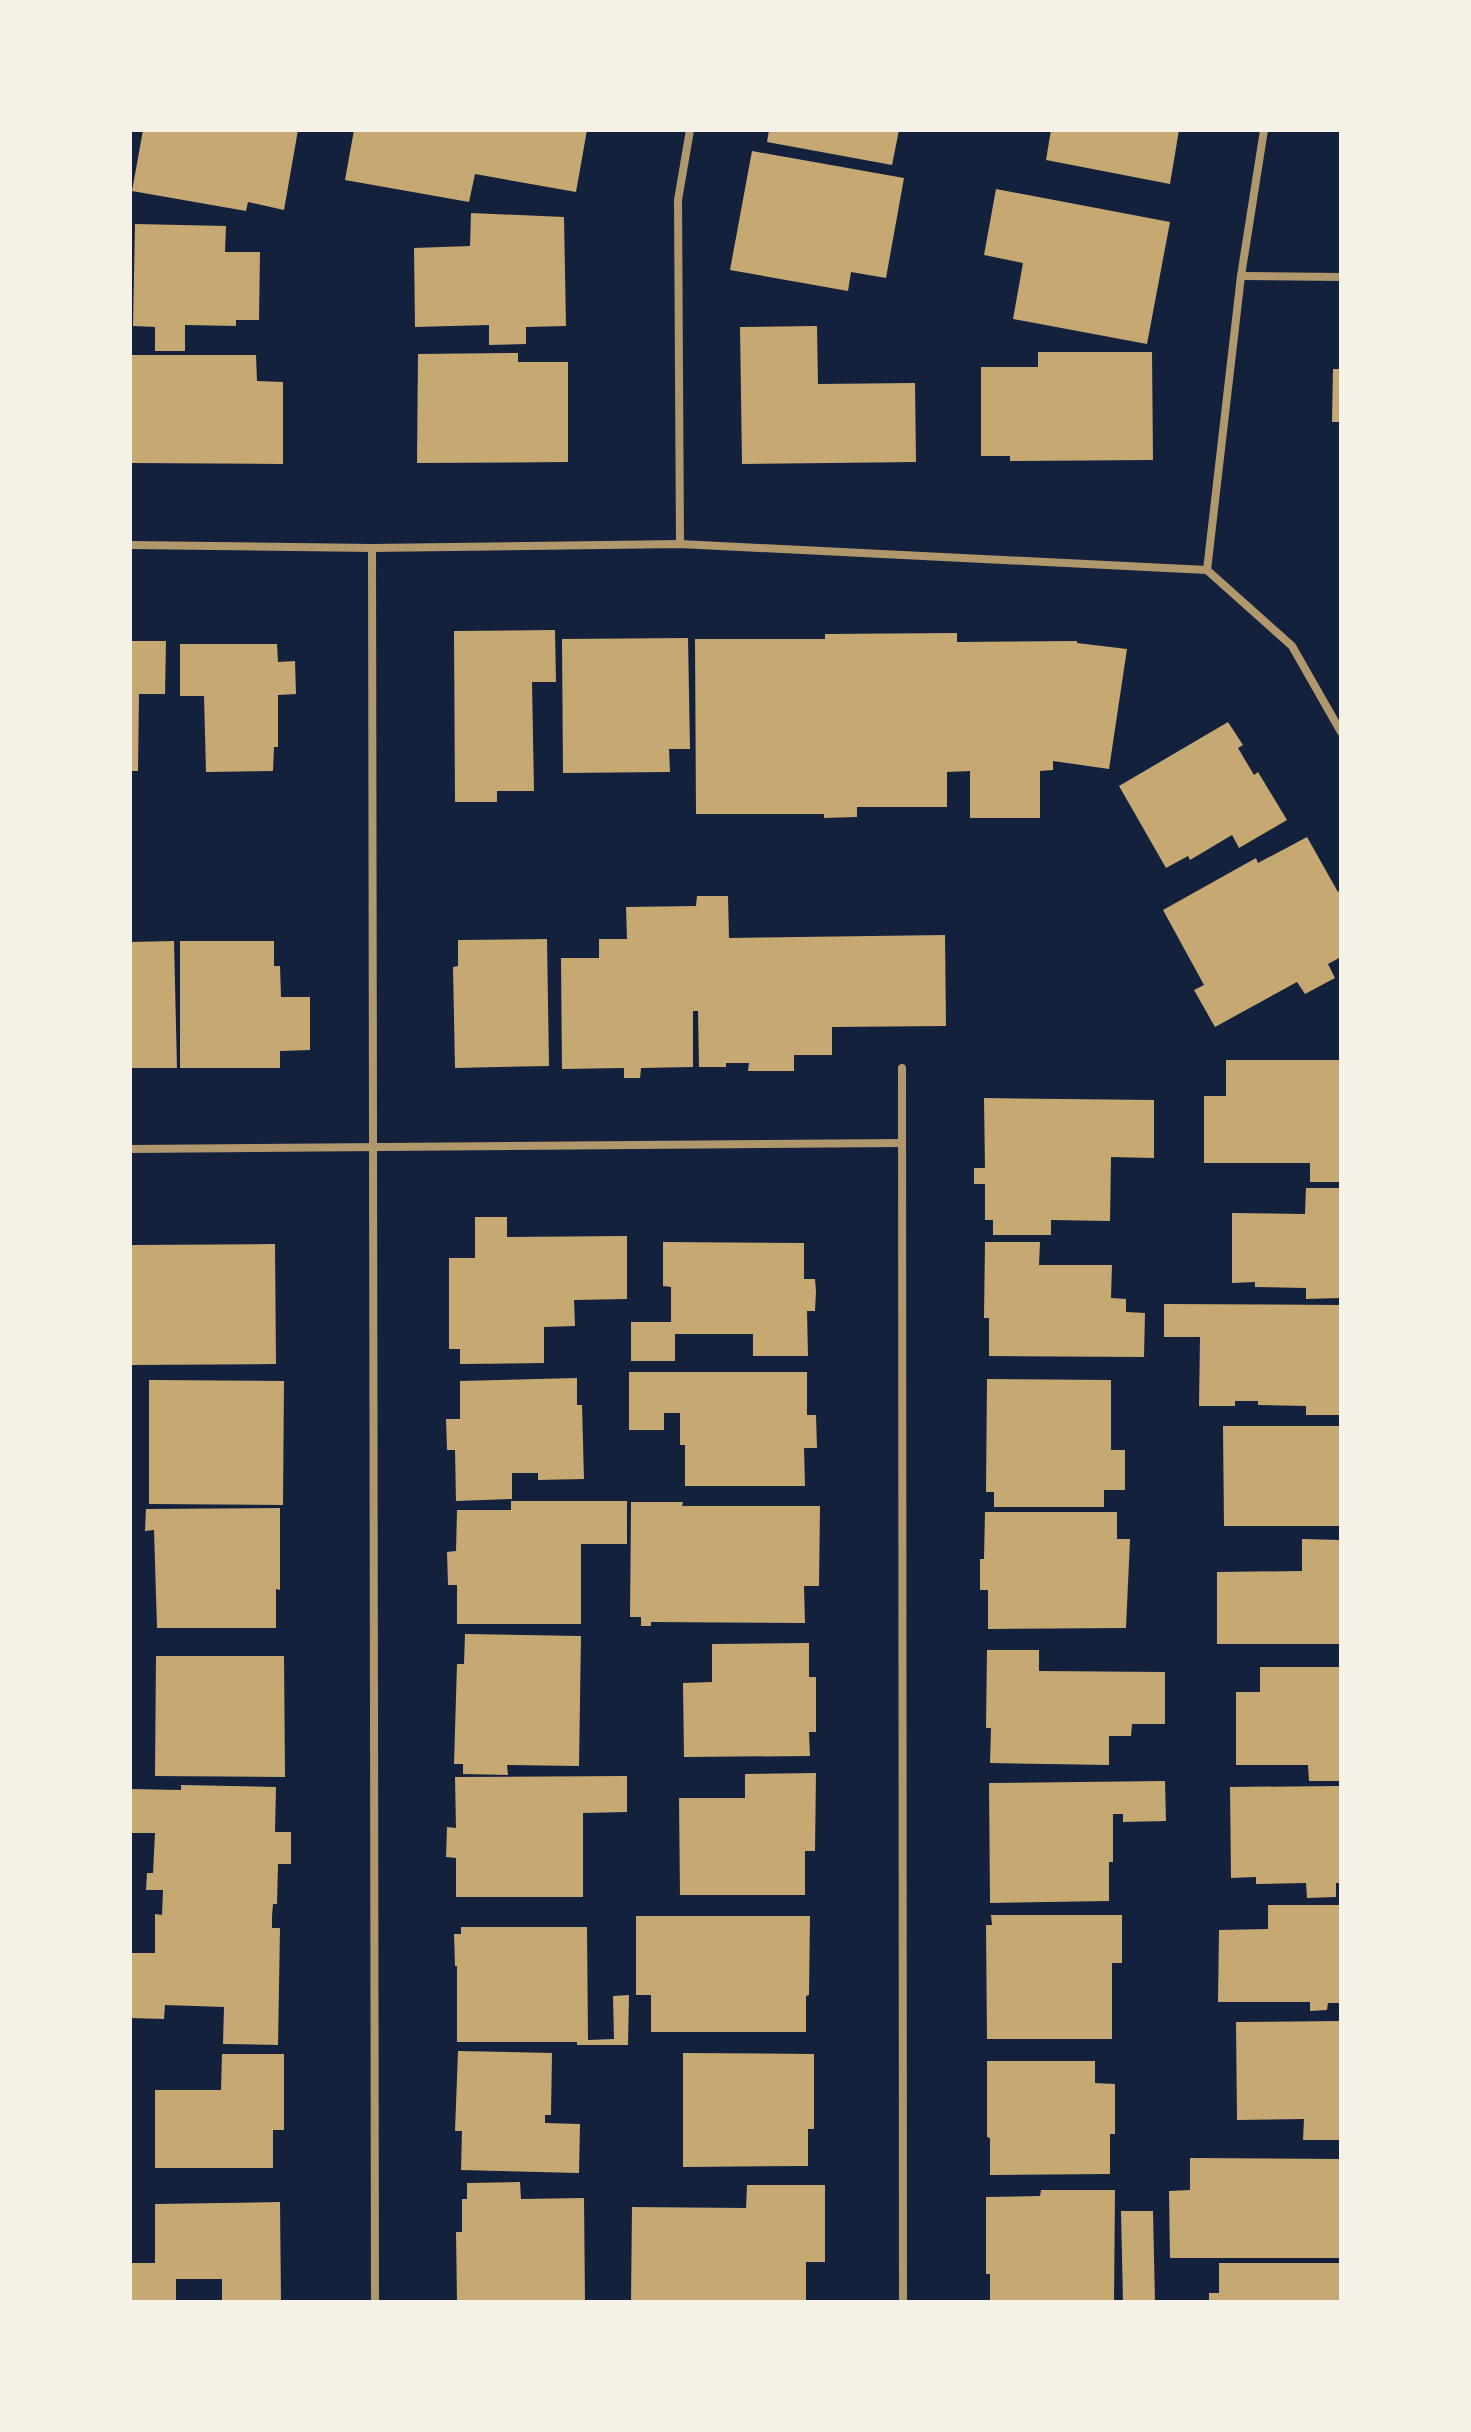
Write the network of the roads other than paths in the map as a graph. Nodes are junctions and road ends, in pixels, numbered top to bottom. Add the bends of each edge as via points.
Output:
1 (690, 130) edge
2 (1264, 130) edge
3 (1241, 276) junction
4 (1341, 277) edge
5 (680, 544) junction
6 (130, 545) edge
7 (372, 548) junction
8 (1207, 570) junction
9 (1341, 732) edge
10 (902, 1068) dead end
11 (902, 1143) junction
12 (371, 1147) junction
13 (130, 1149) edge
14 (375, 2302) edge
15 (903, 2302) edge

1 - 5 street via 678,200
2 - 3 street
3 - 4 street
3 - 8 street
5 - 7 street
5 - 8 street
6 - 7 street
7 - 12 street
8 - 9 street via 1292,646
10 - 11 street
11 - 12 street
11 - 15 street
12 - 13 street
12 - 14 street

